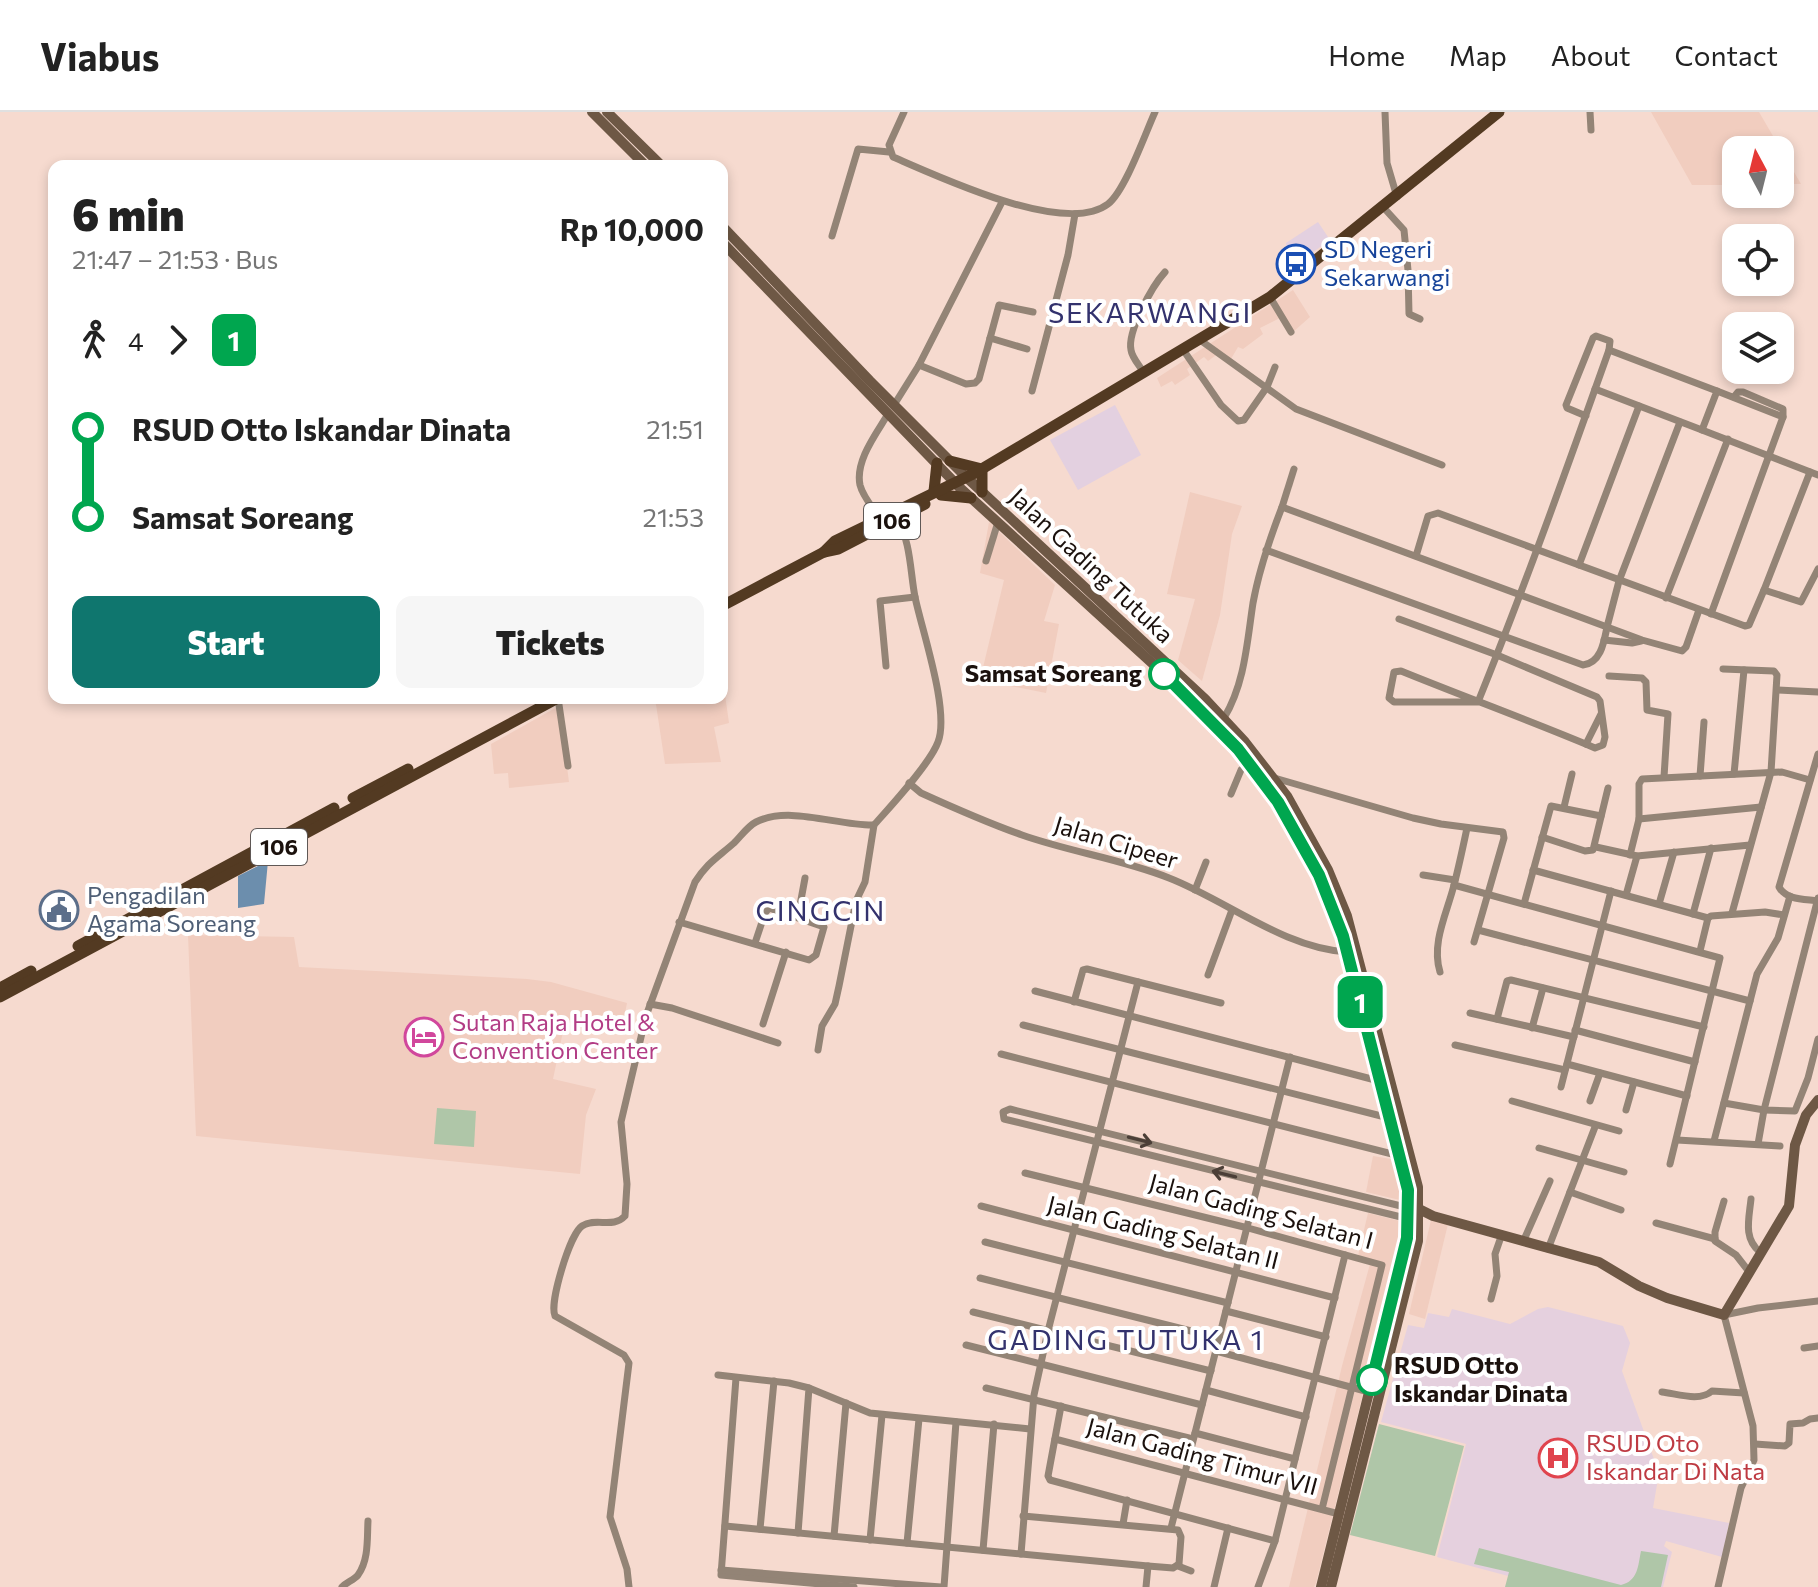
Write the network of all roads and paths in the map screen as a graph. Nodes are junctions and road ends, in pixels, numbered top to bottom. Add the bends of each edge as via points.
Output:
1 (592, 112) edge
2 (607, 112) edge
3 (904, 112) edge
4 (1155, 112) edge
5 (1385, 112) edge
6 (1499, 112) edge
7 (1590, 112) edge
8 (1591, 130) dead end
9 (889, 152) junction
10 (640, 160) edge
11 (656, 160) edge
12 (1397, 197) junction
13 (1002, 202) junction
14 (1383, 207) junction
15 (1075, 214) junction
16 (728, 232) edge
17 (832, 236) dead end
18 (728, 248) edge
19 (1165, 272) dead end
20 (1270, 297) junction
21 (1033, 312) dead end
22 (1420, 319) dead end
23 (1291, 332) dead end
24 (990, 338) junction
25 (1200, 340) junction
26 (1027, 349) dead end
27 (1609, 350) junction
28 (1184, 351) junction
29 (919, 365) junction
30 (1275, 367) dead end
31 (1144, 373) junction
32 (1267, 387) junction
33 (1595, 389) junction
34 (1032, 391) dead end
35 (1717, 391) junction
36 (1639, 406) junction
37 (891, 409) junction
38 (1586, 416) junction
39 (1680, 422) junction
40 (1702, 430) junction
41 (1728, 439) junction
42 (1770, 456) junction
43 (950, 461) junction
44 (937, 463) junction
45 (1442, 465) dead end
46 (1294, 469) dead end
47 (1814, 474) edge
48 (967, 478) junction
49 (938, 493) junction
50 (977, 495) junction
51 (1282, 507) junction
52 (880, 518) junction
53 (897, 519) junction
54 (998, 522) junction
55 (1537, 548) junction
56 (1266, 550) junction
57 (824, 552) junction
58 (1416, 556) junction
59 (986, 561) dead end
60 (1579, 565) junction
61 (1818, 568) edge
62 (1619, 581) junction
63 (1764, 590) junction
64 (1520, 594) junction
65 (915, 597) junction
66 (1666, 598) junction
67 (728, 603) edge
68 (1699, 610) junction
69 (1711, 614) junction
70 (1399, 619) dead end
71 (1607, 627) junction
72 (1504, 637) junction
73 (1604, 640) junction
74 (1642, 640) junction
75 (1141, 646) junction
76 (1497, 655) junction
77 (886, 666) dead end
78 (1723, 669) dead end
79 (1744, 670) junction
80 (1609, 676) dead end
81 (1778, 690) junction
82 (1818, 692) edge
83 (1478, 702) junction
84 (531, 704) edge
85 (547, 704) edge
86 (559, 704) edge
87 (1602, 712) junction
88 (1224, 718) junction
89 (1704, 722) dead end
90 (1586, 744) junction
91 (1818, 754) edge
92 (1249, 763) junction
93 (568, 766) dead end
94 (1771, 772) junction
95 (1572, 774) dead end
96 (1734, 774) junction
97 (1700, 776) junction
98 (1664, 777) junction
99 (1267, 778) junction
100 (1810, 780) junction
101 (909, 783) junction
102 (1608, 788) dead end
103 (1231, 794) dead end
104 (1564, 807) junction
105 (1761, 807) junction
106 (1601, 816) junction
107 (1639, 819) junction
108 (874, 825) junction
109 (1467, 828) junction
110 (1542, 837) junction
111 (1750, 845) junction
112 (1596, 847) junction
113 (1711, 848) junction
114 (1674, 852) junction
115 (1634, 856) junction
116 (1206, 862) dead end
117 (1533, 870) junction
118 (1423, 875) dead end
119 (805, 878) dead end
120 (1455, 883) junction
121 (1195, 890) junction
122 (1611, 891) junction
123 (1488, 894) junction
124 (1626, 895) junction
125 (1790, 896) junction
126 (1818, 900) edge
127 (1524, 904) junction
128 (1659, 904) junction
129 (1232, 910) junction
130 (1732, 913) junction
131 (1693, 914) junction
132 (1784, 915) junction
133 (798, 916) junction
134 (1708, 918) junction
135 (679, 922) junction
136 (1602, 925) junction
137 (1478, 930) junction
138 (1474, 942) dead end
139 (755, 943) junction
140 (1353, 951) junction
141 (1700, 951) junction
142 (786, 952) junction
143 (1593, 959) junction
144 (1440, 972) dead end
145 (1208, 975) dead end
146 (1138, 982) junction
147 (0, 988) edge
148 (1543, 988) junction
149 (1713, 990) junction
150 (1035, 991) dead end
151 (0, 997) edge
152 (1584, 998) junction
153 (1750, 1001) junction
154 (1074, 1002) junction
155 (1221, 1003) dead end
156 (650, 1004) junction
157 (1470, 1013) dead end
158 (1130, 1017) junction
159 (1497, 1019) junction
160 (763, 1024) dead end
161 (1023, 1025) dead end
162 (1704, 1027) junction
163 (1532, 1028) junction
164 (1575, 1034) junction
165 (1818, 1039) edge
166 (778, 1043) dead end
167 (1455, 1045) dead end
168 (1121, 1049) junction
169 (818, 1050) dead end
170 (1001, 1054) dead end
171 (1290, 1057) junction
172 (1695, 1062) junction
173 (1566, 1067) junction
174 (1600, 1073) junction
175 (1379, 1081) junction
176 (1634, 1082) junction
177 (1112, 1083) junction
178 (1561, 1087) dead end
179 (1282, 1090) junction
180 (1687, 1096) junction
181 (1818, 1100) edge
182 (1512, 1101) dead end
183 (1590, 1101) dead end
184 (1724, 1103) junction
185 (1626, 1110) dead end
186 (1764, 1110) junction
187 (1389, 1118) junction
188 (1273, 1125) junction
189 (1595, 1127) junction
190 (1100, 1130) junction
191 (1619, 1131) dead end
192 (1677, 1140) junction
193 (1714, 1141) junction
194 (1097, 1143) junction
195 (1758, 1144) junction
196 (1780, 1146) dead end
197 (1169, 1147) junction
198 (1539, 1148) dead end
199 (1400, 1156) junction
200 (1582, 1159) junction
201 (1166, 1160) junction
202 (1670, 1164) dead end
203 (1262, 1170) junction
204 (1624, 1172) dead end
205 (1025, 1173) dead end
206 (1550, 1181) dead end
207 (1258, 1182) junction
208 (1328, 1187) junction
209 (1086, 1188) junction
210 (1570, 1192) junction
211 (1325, 1199) junction
212 (1751, 1199) dead end
213 (1724, 1201) dead end
214 (981, 1206) dead end
215 (1621, 1210) dead end
216 (1414, 1214) junction
217 (1656, 1223) dead end
218 (1248, 1228) junction
219 (1074, 1230) junction
220 (1502, 1234) junction
221 (1715, 1239) junction
222 (985, 1242) dead end
223 (1523, 1242) junction
224 (1548, 1249) junction
225 (1760, 1252) junction
226 (1345, 1255) junction
227 (1066, 1263) junction
228 (1236, 1272) junction
229 (1750, 1273) junction
230 (980, 1278) dead end
231 (1057, 1297) junction
232 (1335, 1298) junction
233 (1491, 1299) dead end
234 (1818, 1301) edge
235 (1227, 1307) junction
236 (973, 1312) dead end
237 (1724, 1315) junction
238 (1048, 1331) junction
239 (1326, 1337) junction
240 (1219, 1338) junction
241 (966, 1345) dead end
242 (1818, 1346) edge
243 (1804, 1348) dead end
244 (1216, 1351) junction
245 (1041, 1364) junction
246 (1211, 1371) junction
247 (718, 1375) dead end
248 (736, 1378) junction
249 (1315, 1379) junction
250 (774, 1381) junction
251 (809, 1388) junction
252 (986, 1388) dead end
253 (1353, 1388) junction
254 (1206, 1390) junction
255 (1373, 1390) junction
256 (1662, 1392) dead end
257 (1744, 1393) junction
258 (1034, 1399) junction
259 (846, 1403) junction
260 (1202, 1405) junction
261 (1061, 1406) junction
262 (882, 1415) junction
263 (1306, 1417) junction
264 (1818, 1418) edge
265 (919, 1419) junction
266 (956, 1422) junction
267 (994, 1424) junction
268 (1030, 1429) junction
269 (1194, 1436) junction
270 (1055, 1439) junction
271 (1755, 1444) junction
272 (1295, 1459) junction
273 (1185, 1473) junction
274 (1127, 1500) junction
275 (1286, 1500) junction
276 (1322, 1509) junction
277 (1175, 1513) junction
278 (1339, 1514) junction
279 (1023, 1516) junction
280 (368, 1521) dead end
281 (1123, 1524) junction
282 (725, 1526) junction
283 (1171, 1528) junction
284 (1228, 1528) junction
285 (760, 1529) junction
286 (798, 1533) junction
287 (834, 1536) junction
288 (870, 1540) junction
289 (1275, 1541) junction
290 (907, 1543) junction
291 (947, 1547) junction
292 (983, 1550) junction
293 (1021, 1554) junction
294 (1148, 1566) junction
295 (1178, 1566) junction
296 (1191, 1571) dead end
297 (828, 1583) edge
298 (342, 1587) edge
299 (629, 1587) edge
300 (854, 1587) edge
301 (943, 1587) edge
302 (1146, 1587) edge
303 (1214, 1587) edge
304 (1258, 1587) edge
305 (1321, 1587) edge
306 (1331, 1587) edge
307 (1718, 1587) edge

1 - 10 main road
2 - 11 main road
3 - 9 street
4 - 15 street via 1118,193 1100,209
5 - 12 street via 1387,163
6 - 12 main road, 106
7 - 8 street
9 - 13 street
9 - 17 street via 858,149
12 - 14 main road, 106
13 - 15 street
13 - 29 street
14 - 20 main road, 106
14 - 22 street via 1404,230 1409,314
15 - 34 street
16 - 37 main road, Jalan Gading Tutuka
18 - 37 main road, Jalan Gading Tutuka
19 - 31 street via 1149,294 1130,345
20 - 23 street
20 - 25 main road, 106
21 - 24 street via 999,305
24 - 26 street
24 - 29 street via 975,383
25 - 28 main road, 106
25 - 32 street
27 - 33 street
27 - 35 street
27 - 38 street via 1610,341 1593,338 1566,405
28 - 31 main road, 106
28 - 32 street via 1238,421
29 - 37 street
30 - 32 street
31 - 48 main road, 106
32 - 45 street via 1296,409
33 - 36 street
33 - 38 street
35 - 40 street
35 - 42 street via 1734,397 1743,392 1783,409
36 - 39 street
36 - 60 street
37 - 43 main road, Jalan Gading Tutuka
37 - 44 main road, Jalan Gading Tutuka
37 - 52 street via 859,473 861,489
38 - 55 street
39 - 40 street
39 - 62 street
40 - 41 street
41 - 42 street
41 - 66 street
42 - 47 street
42 - 69 street
43 - 48 main road
43 - 48 main road, Jalan Gading Tutuka
44 - 48 main road, Jalan Gading Tutuka
44 - 49 main road
46 - 51 street
47 - 63 street
48 - 49 main road, 106
48 - 50 main road
48 - 50 main road, Jalan Gading Tutuka
49 - 50 main road
49 - 52 main road, 106
49 - 53 main road, 106
50 - 54 main road, Jalan Gading Tutuka
50 - 75 main road, Jalan Gading Tutuka
51 - 56 street
51 - 58 street
52 - 57 main road, 106
53 - 57 main road, 106
53 - 65 street
54 - 59 street
54 - 75 main road, Jalan Gading Tutuka
55 - 58 street via 1438,513 1428,516
55 - 60 street
55 - 64 street
56 - 72 street
56 - 88 street via 1235,698
57 - 67 main road, 106
58 - 64 street
60 - 62 street
61 - 63 street via 1801,602
62 - 66 street
62 - 71 street
63 - 69 street via 1749,625
64 - 71 street
64 - 72 street
65 - 77 street via 880,601
65 - 101 street via 933,667 940,731 935,749
66 - 68 street
68 - 69 street
68 - 74 street via 1682,651
70 - 76 street
71 - 73 street
71 - 74 street
72 - 73 street via 1583,665 1597,658
72 - 76 street
73 - 74 street
75 - 88 main road, Jalan Gading Tutuka
75 - 92 main road, Jalan Gading Tutuka
76 - 83 street
76 - 87 street via 1597,697
78 - 79 street
79 - 81 street via 1775,671
79 - 96 street
80 - 98 street via 1645,680 1647,710 1668,714
81 - 82 street
81 - 94 street
83 - 83 street via 1394,702 1389,698 1391,677 1401,671
83 - 90 street
84 - 147 main road, 106
85 - 151 main road, 106
86 - 93 street
87 - 90 street
87 - 90 street via 1603,745
88 - 99 main road, Jalan Gading Tutuka
89 - 97 street
91 - 100 street
92 - 99 main road, Jalan Gading Tutuka
92 - 103 street
94 - 96 street
94 - 100 street
94 - 105 street
95 - 104 street
96 - 97 street
97 - 98 street
98 - 107 street via 1640,780
99 - 109 street
99 - 140 main road, Jalan Gading Tutuka
100 - 125 street via 1779,884
101 - 108 street
101 - 121 street, Jalan Cipeer via 921,793 1022,835 1149,870
102 - 106 street
104 - 106 street
104 - 110 street via 1551,806
105 - 107 street
105 - 111 street
106 - 112 street
107 - 115 street
108 - 135 street via 787,816 753,823 706,865
108 - 169 street via 835,1004 822,1026
109 - 120 street
109 - 123 street via 1504,835
110 - 112 street via 1585,851
110 - 117 street
111 - 113 street
111 - 130 street
112 - 115 street
113 - 114 street
113 - 131 street
114 - 115 street
114 - 128 street
115 - 124 street
116 - 121 street
117 - 122 street
117 - 127 street
118 - 120 street
119 - 133 street
120 - 123 street
120 - 144 street via 1439,937
121 - 129 street, Jalan Cipeer
122 - 124 street
122 - 136 street
123 - 127 street
123 - 137 street
124 - 128 street
125 - 126 street
125 - 132 street
126 - 186 street
127 - 136 street
128 - 131 street
129 - 140 street, Jalan Cipeer via 1312,946
129 - 145 street
130 - 132 street
130 - 134 street
131 - 134 street
132 - 153 street
133 - 139 street via 767,909
133 - 142 street via 824,927 816,955 809,960
134 - 141 street
135 - 139 street
135 - 156 street
136 - 141 street
136 - 143 street
137 - 138 street
137 - 143 street
139 - 142 street
140 - 175 main road, Jalan Gading Tutuka
140 - 216 main road, Jalan Gading Tutuka via 1418,1187
141 - 149 street via 1720,958
142 - 160 street
143 - 149 street
143 - 152 street
146 - 154 street via 1085,969
146 - 155 street
146 - 158 street
148 - 152 street
148 - 159 street via 1507,981
148 - 163 street
149 - 153 street
149 - 162 street
150 - 154 street
152 - 162 street
152 - 164 street
153 - 184 street
154 - 158 street
156 - 166 street
156 - 299 street via 621,1122 626,1214 618,1222 587,1224 579,1230 552,1312 629,1363 610,1517
157 - 159 street
158 - 168 street
158 - 171 street
159 - 163 street
161 - 168 street
162 - 172 street
163 - 164 street
164 - 172 street
164 - 173 street
165 - 186 street via 1796,1110
167 - 173 street
168 - 177 street
168 - 179 street
170 - 177 street
171 - 175 street
171 - 179 street
172 - 180 street
173 - 174 street
173 - 178 street
174 - 176 street
174 - 183 street
175 - 187 main road, Jalan Gading Tutuka
176 - 180 street
176 - 185 street
177 - 188 street
177 - 190 street
179 - 187 street
179 - 188 street
180 - 192 street
181 - 225 main road via 1795,1145 1789,1206
182 - 189 street
184 - 186 street
184 - 193 street
186 - 195 street
187 - 199 main road, Jalan Gading Tutuka
188 - 199 street
188 - 203 street
189 - 191 street
189 - 200 street
190 - 194 street
190 - 194 street via 1010,1109 1003,1112 1004,1119
190 -> 197 street
192 - 193 street
192 - 202 street
193 - 195 street
194 - 201 street
194 - 209 street
195 - 196 street
197 - 201 street
197 - 203 street
198 - 200 street
199 - 216 main road, Jalan Gading Tutuka
200 - 204 street
200 - 210 street
207 -> 201 street
203 - 207 street
203 - 208 street
205 - 209 street, Jalan Gading Selatan I
206 - 223 street
207 - 211 street
207 - 218 street
208 - 211 street
208 - 216 street
209 - 218 street, Jalan Gading Selatan I
209 - 219 street
210 - 215 street
210 - 224 street
211 - 216 street
212 - 225 street via 1749,1238
213 - 221 street
214 - 219 street, Jalan Gading Selatan II
216 - 220 main road
216 - 255 main road, Jalan Gading Tutuka
217 - 221 street
218 - 226 street, Jalan Gading Selatan I
218 - 228 street
219 - 227 street
219 - 228 street, Jalan Gading Selatan II
220 - 223 main road
220 - 233 street
221 - 229 street
222 - 227 street
223 - 224 main road
224 - 237 main road via 1599,1262 1667,1298
225 - 229 main road
226 - 232 street
226 - 253 street, Jalan Gading Selatan I via 1383,1268
227 - 231 street
227 - 235 street
228 - 232 street, Jalan Gading Selatan II
228 - 235 street
229 - 237 main road
230 - 231 street
231 - 238 street
231 - 240 street
232 - 239 street
234 - 237 street
235 - 239 street
235 - 240 street
236 - 238 street
237 - 257 street
238 - 245 street
238 - 246 street
239 - 249 street
240 - 244 street
241 - 245 street
242 - 243 street
244 - 246 street
244 - 249 street
245 - 258 street
245 - 260 street
246 - 254 street
247 - 248 street
248 - 250 street
248 - 282 street
249 - 253 street
249 - 263 street
250 - 251 street
250 - 285 street
251 - 259 street
251 - 286 street
252 - 258 street
253 - 255 street
253 - 276 street, Jalan Gading Selatan I
254 - 260 street
254 - 263 street
255 - 278 main road, Jalan Gading Tutuka
255 - 306 main road, Jalan Gading Tutuka
256 - 257 street via 1701,1397 1712,1391
257 - 271 street
258 - 261 street
258 - 268 street
259 - 262 street
259 - 287 street
260 - 269 street
261 - 269 street
261 - 270 street
262 - 265 street
262 - 288 street
263 - 272 street
264 - 271 street via 1790,1424 1785,1446
265 - 266 street
265 - 290 street
266 - 267 street
266 - 291 street
267 - 268 street
267 - 292 street
268 - 279 street
269 - 272 street
269 - 273 street
270 - 273 street, Jalan Gading Timur VII
270 - 274 street via 1050,1480
271 - 307 street
272 - 275 street
273 - 275 street, Jalan Gading Timur VII
273 - 277 street
274 - 277 street
274 - 281 street
275 - 276 street, Jalan Gading Timur VII
275 - 289 street
276 - 278 street, Jalan Gading Timur VII
277 - 283 street
277 - 284 street
278 - 305 main road, Jalan Gading Tutuka
279 - 281 street
279 - 293 street
280 - 298 street via 365,1559 358,1576
281 - 283 street
282 - 285 street
282 - 297 street via 723,1577
283 - 295 street via 1181,1534
284 - 289 street
284 - 303 street
285 - 286 street
286 - 287 street
287 - 288 street
288 - 290 street
289 - 304 street
290 - 291 street
291 - 292 street
291 - 301 street
292 - 293 street
293 - 294 street
294 - 295 street
294 - 302 street
295 - 296 street
297 - 300 street
297 - 301 street

